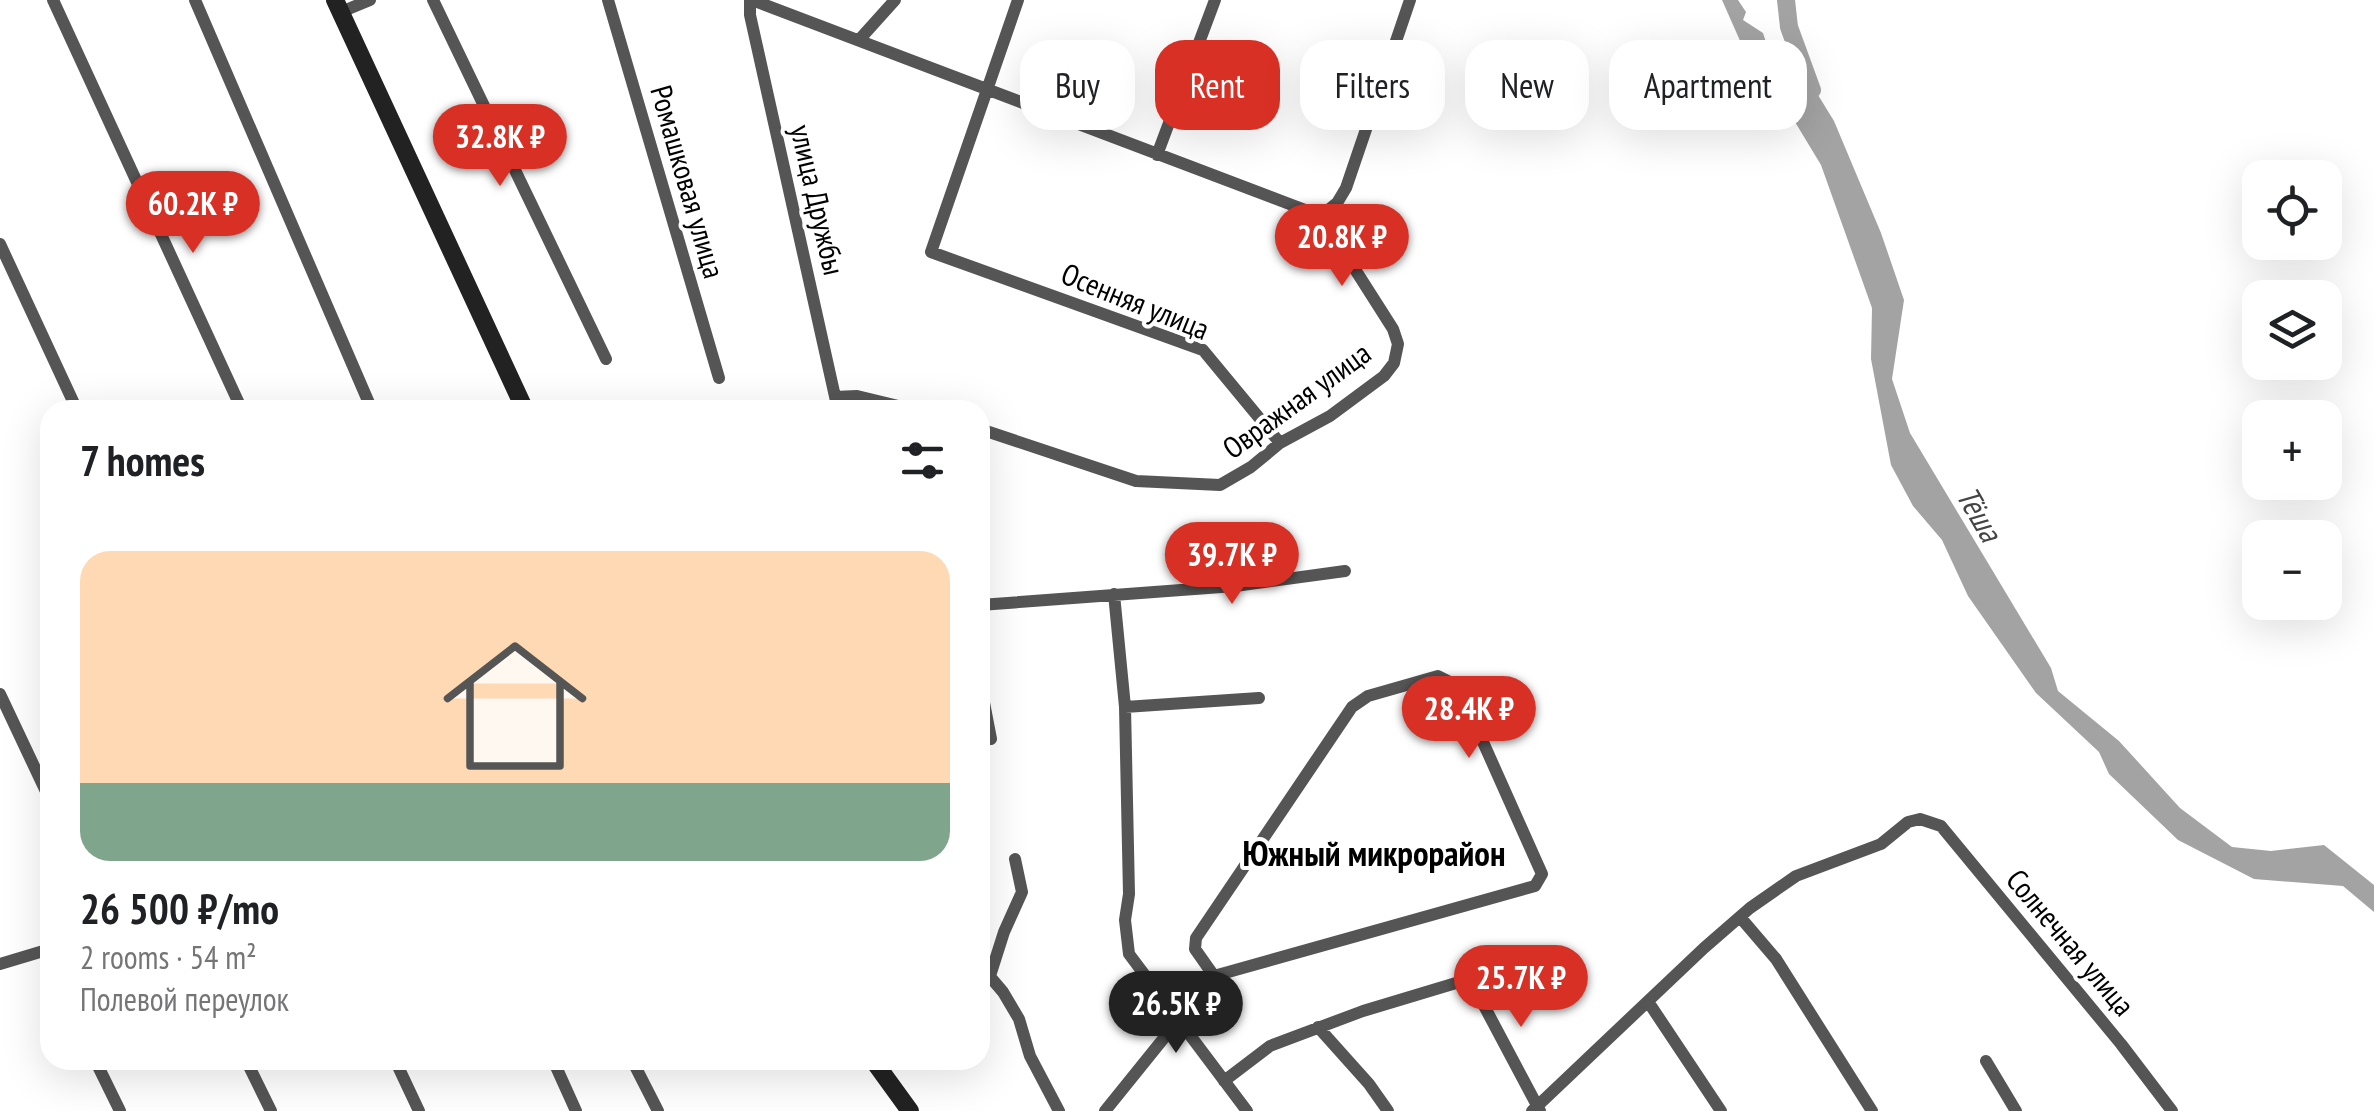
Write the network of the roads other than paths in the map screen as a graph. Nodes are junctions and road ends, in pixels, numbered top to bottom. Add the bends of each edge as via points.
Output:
1 (53, 0) edge
2 (195, 0) edge
3 (370, 0) edge
4 (434, 0) edge
5 (608, 0) edge
6 (751, 0) edge
7 (895, 0) edge
8 (1018, 0) edge
9 (1215, 0) edge
10 (1410, 0) edge
11 (338, 6) edge
12 (860, 40) junction
13 (987, 89) junction
14 (1158, 155) junction
15 (1321, 216) junction
16 (0, 244) edge
17 (606, 359) dead end
18 (718, 378) dead end
19 (72, 400) edge
20 (237, 400) edge
21 (368, 400) edge
22 (519, 400) edge
23 (836, 400) edge
24 (846, 400) edge
25 (874, 400) edge
26 (990, 432) edge
27 (1280, 444) junction
28 (1345, 571) dead end
29 (1114, 594) junction
30 (990, 603) edge
31 (0, 694) edge
32 (1259, 698) dead end
33 (1125, 707) junction
34 (990, 733) edge
35 (991, 738) dead end
36 (40, 779) edge
37 (1015, 859) dead end
38 (1740, 917) junction
39 (40, 952) edge
40 (990, 960) edge
41 (0, 964) edge
42 (1214, 976) junction
43 (990, 978) edge
44 (1649, 1003) junction
45 (1179, 1018) junction
46 (1318, 1027) junction
47 (1986, 1062) dead end
48 (100, 1070) edge
49 (251, 1070) edge
50 (400, 1070) edge
51 (558, 1070) edge
52 (637, 1070) edge
53 (880, 1070) edge
54 (1224, 1081) junction
55 (1536, 1109) edge
56 (120, 1111) edge
57 (271, 1111) edge
58 (419, 1111) edge
59 (576, 1111) edge
60 (658, 1111) edge
61 (910, 1111) edge
62 (1059, 1111) edge
63 (1105, 1111) edge
64 (1247, 1111) edge
65 (1388, 1111) edge
66 (1720, 1111) edge
67 (1872, 1111) edge
68 (2016, 1111) edge
69 (2172, 1111) edge

1 - 20 street
2 - 21 street
3 - 11 street
4 - 17 street
5 - 18 street, Ромашковая улица
6 - 12 street
6 - 23 street, улица Дружбы
7 - 12 street
8 - 13 street
9 - 14 street
10 - 15 street via 1346,188
11 - 22 main road
12 - 13 street
13 - 14 street
13 - 27 street, Осенняя улица via 934,252 1203,350
14 - 15 street
15 - 27 street, Овражная улица via 1398,344 1384,376
16 - 19 street
24 - 25 street
26 - 27 street, Овражная улица via 1136,480 1220,485
28 - 29 street
29 - 30 street
29 - 33 street
31 - 36 street
32 - 33 street
33 - 45 street via 1129,954
34 - 35 street
37 - 40 street via 1022,892
38 - 44 street
38 - 67 street via 1776,959
38 - 69 street, Солнечная улица via 1796,876 1881,844 1908,822 1941,826
39 - 41 street
42 - 42 street via 1196,938 1352,707 1438,676 1458,686 1541,881
42 - 45 street
43 - 62 street via 1019,1019
44 - 55 street
44 - 66 street
45 - 54 street
45 - 63 street
46 - 54 street via 1270,1046
46 - 55 street via 1466,980
46 - 65 street
47 - 68 street
48 - 56 street
49 - 57 street
50 - 58 street
51 - 59 street
52 - 60 street
53 - 61 main road
54 - 64 street

